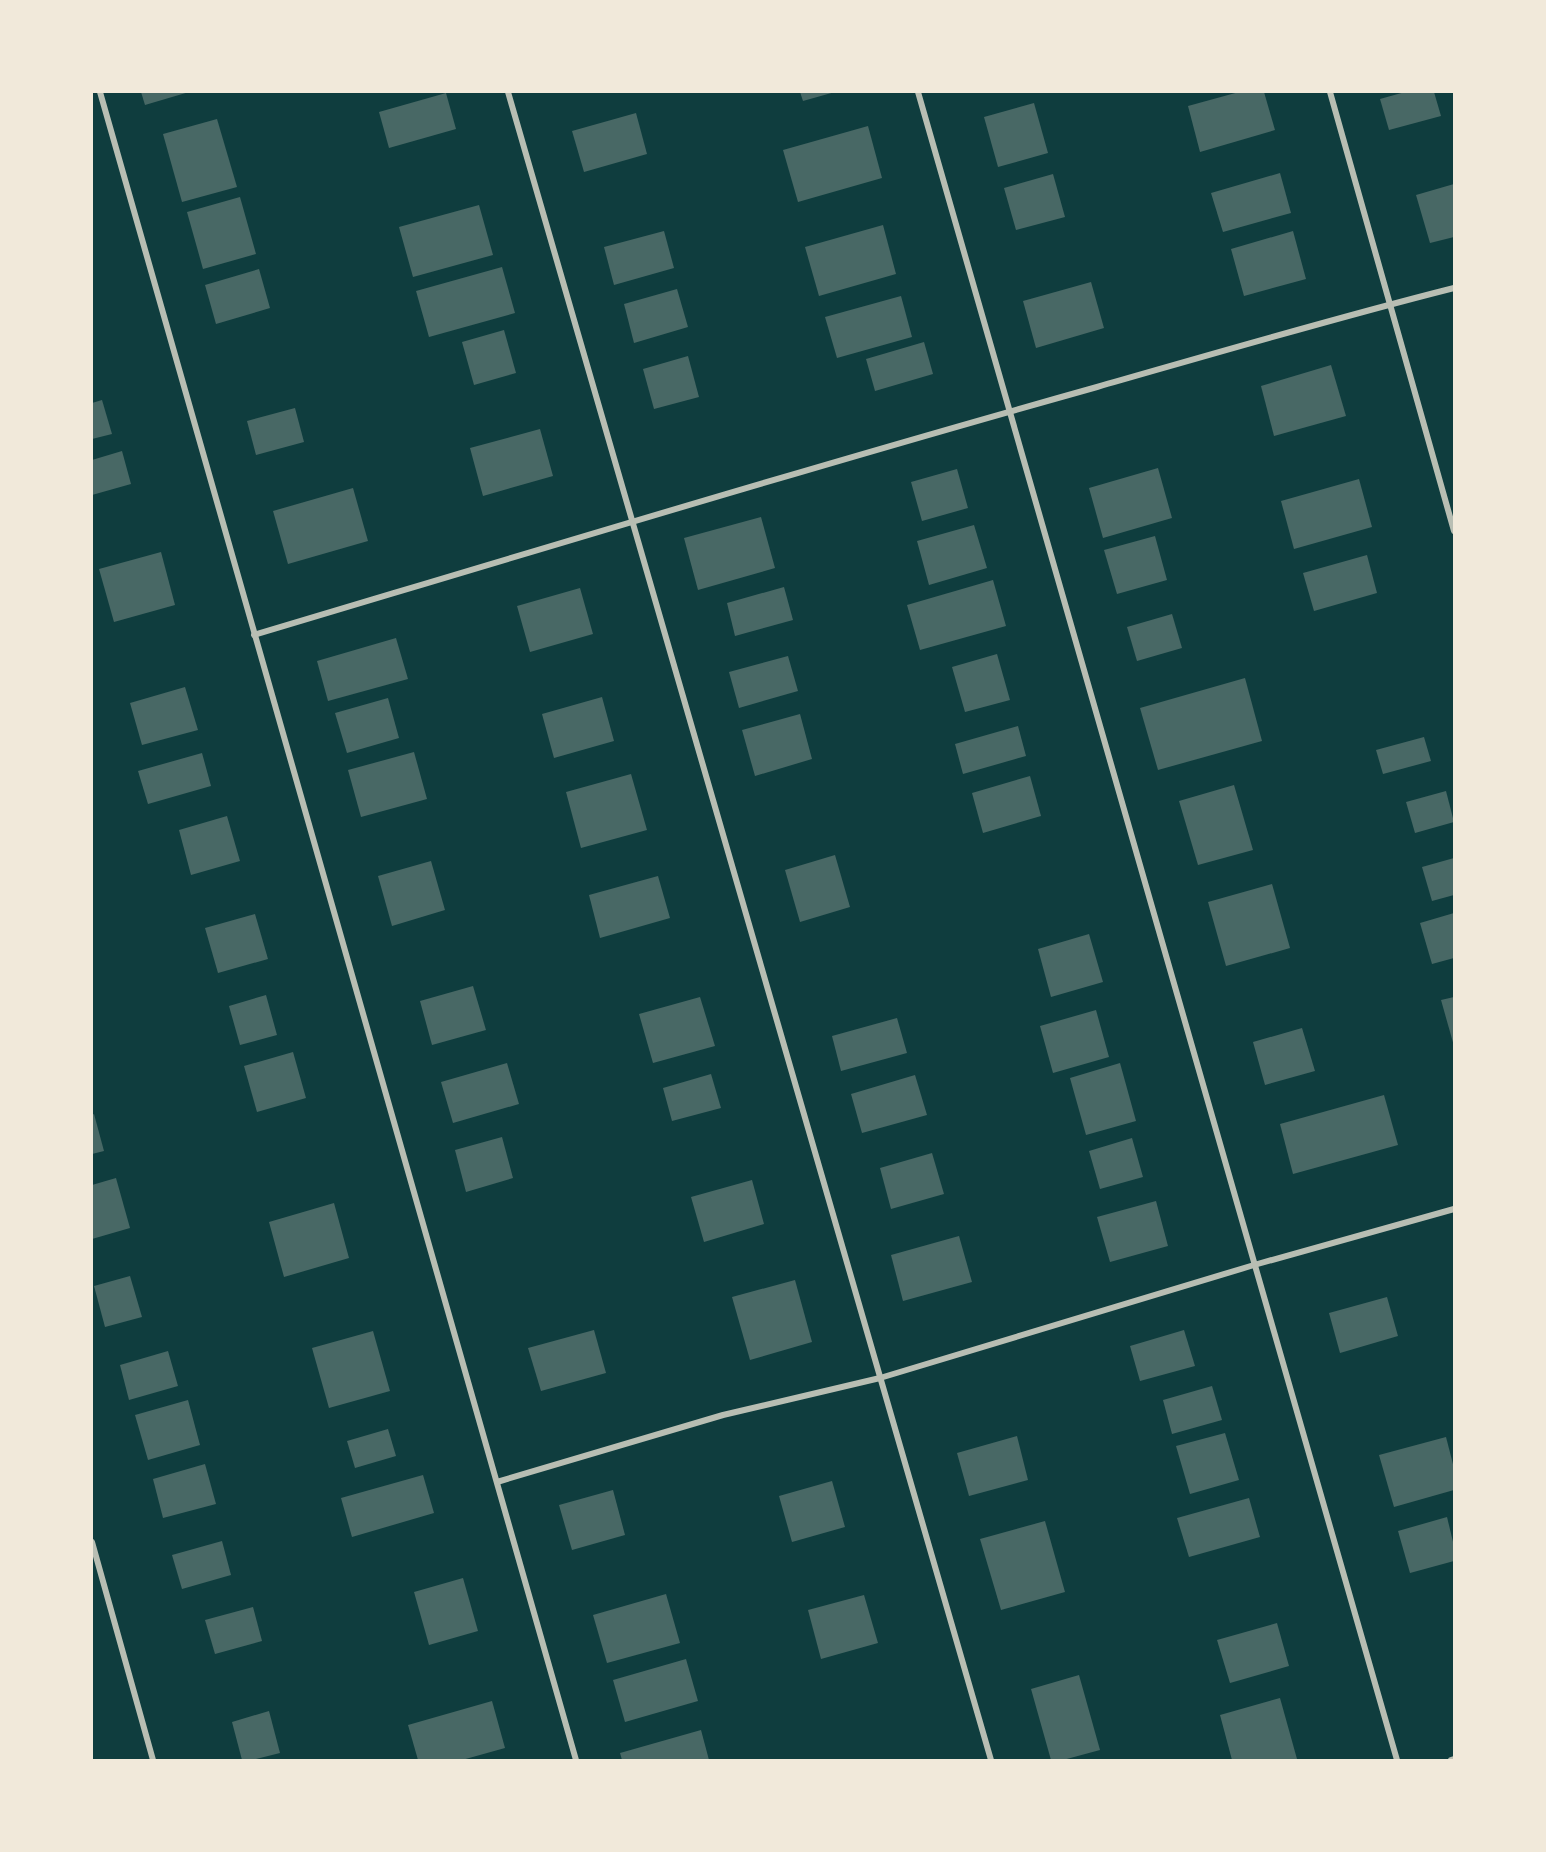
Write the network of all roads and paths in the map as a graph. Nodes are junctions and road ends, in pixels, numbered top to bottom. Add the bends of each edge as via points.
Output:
1 (100, 92) edge
2 (508, 92) edge
3 (918, 92) edge
4 (1330, 92) edge
5 (1455, 288) edge
6 (1390, 304) junction
7 (1010, 411) junction
8 (631, 522) junction
9 (1455, 531) edge
10 (254, 635) junction
11 (1455, 1209) edge
12 (1254, 1265) junction
13 (880, 1378) junction
14 (497, 1482) junction
15 (92, 1542) edge
16 (153, 1761) edge
17 (576, 1761) edge
18 (991, 1761) edge
19 (1397, 1761) edge

1 - 10 street
2 - 8 street
3 - 7 street
4 - 6 street
5 - 6 street
6 - 7 street
6 - 9 street
7 - 8 street
7 - 12 street
8 - 10 street
8 - 13 street
10 - 14 street
11 - 12 street
12 - 13 street
12 - 19 street
13 - 14 street via 723,1415
13 - 18 street
14 - 17 street
15 - 16 street

